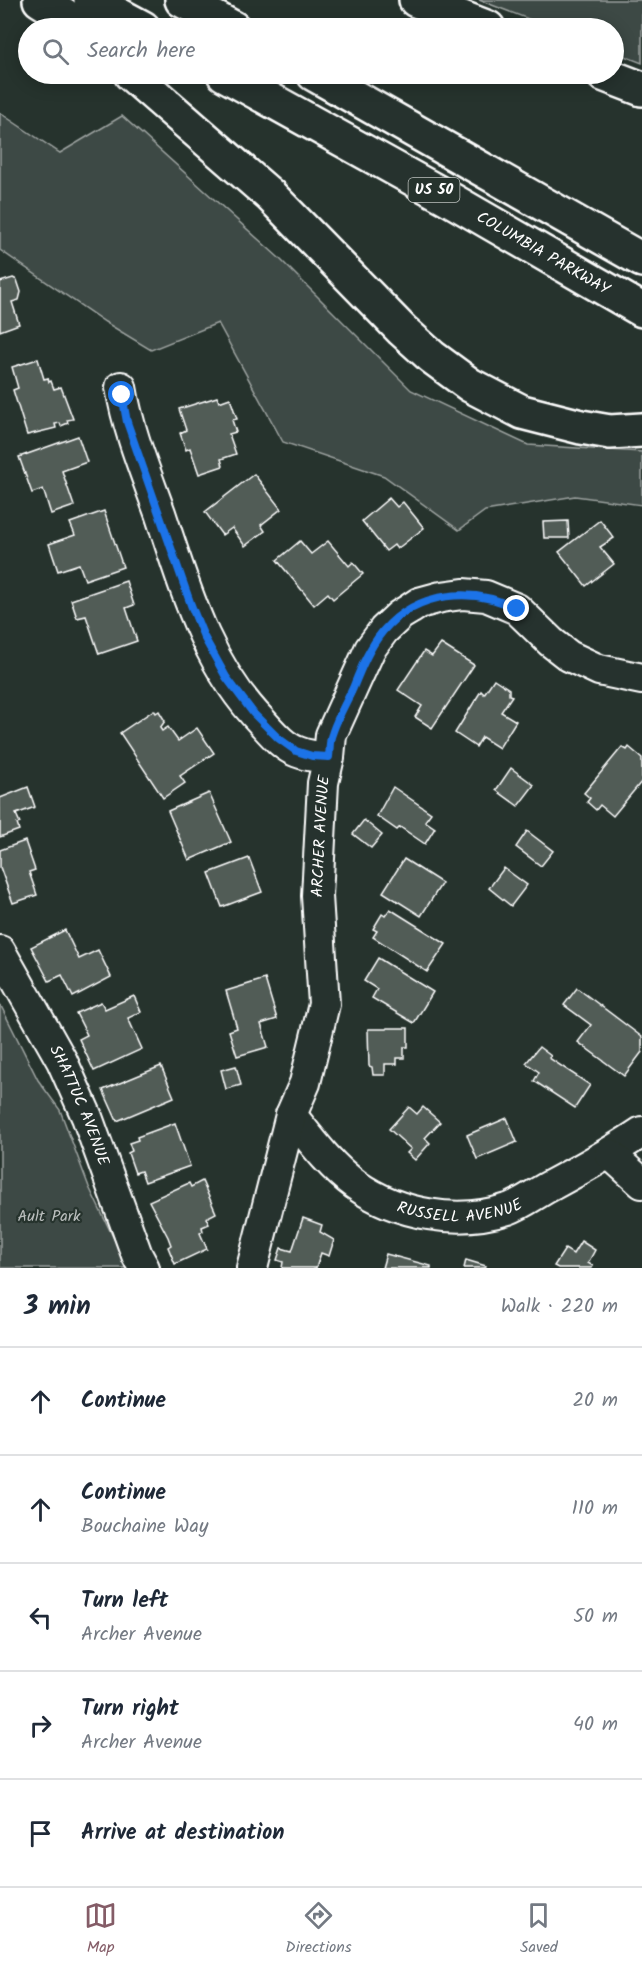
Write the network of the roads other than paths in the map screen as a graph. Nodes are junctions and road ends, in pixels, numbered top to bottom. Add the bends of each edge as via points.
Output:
1 (40, 0) edge
2 (91, 0) edge
3 (182, 0) edge
4 (416, 0) edge
5 (67, 18) edge
6 (124, 18) edge
7 (215, 18) edge
8 (463, 18) edge
9 (624, 82) edge
10 (142, 84) edge
11 (242, 84) edge
12 (332, 84) edge
13 (642, 89) edge
14 (642, 260) edge
15 (642, 310) edge
16 (121, 387) dead end
17 (642, 430) edge
18 (642, 679) edge
19 (329, 757) junction
20 (0, 951) edge
21 (291, 1115) junction
22 (642, 1131) edge
23 (610, 1154) junction
24 (642, 1183) edge
25 (144, 1268) edge
26 (252, 1268) edge

1 - 5 highway
2 - 6 highway
3 - 7 highway
4 - 8 highway
9 - 13 highway
10 - 17 highway via 271,196 417,344 470,385 522,412 610,432
11 - 15 highway, COLUMBIA PARKWAY / US 50
12 - 14 highway, US 50
16 - 19 street via 127,422 191,605 226,677 278,738 296,751
18 - 19 street, ARCHER AVENUE via 599,670 568,656 507,604 486,596 441,597 400,615 370,649 331,735
19 - 21 street, ARCHER AVENUE via 323,783 316,896 324,1004 305,1083
20 - 25 street, SHATTUC AVENUE via 62,1060
21 - 23 street, RUSSELL AVENUE via 331,1164 356,1185 404,1209 435,1216 468,1216 510,1208
21 - 26 street, ARCHER AVENUE
22 - 23 street, RUSSELL AVENUE
23 - 24 street

